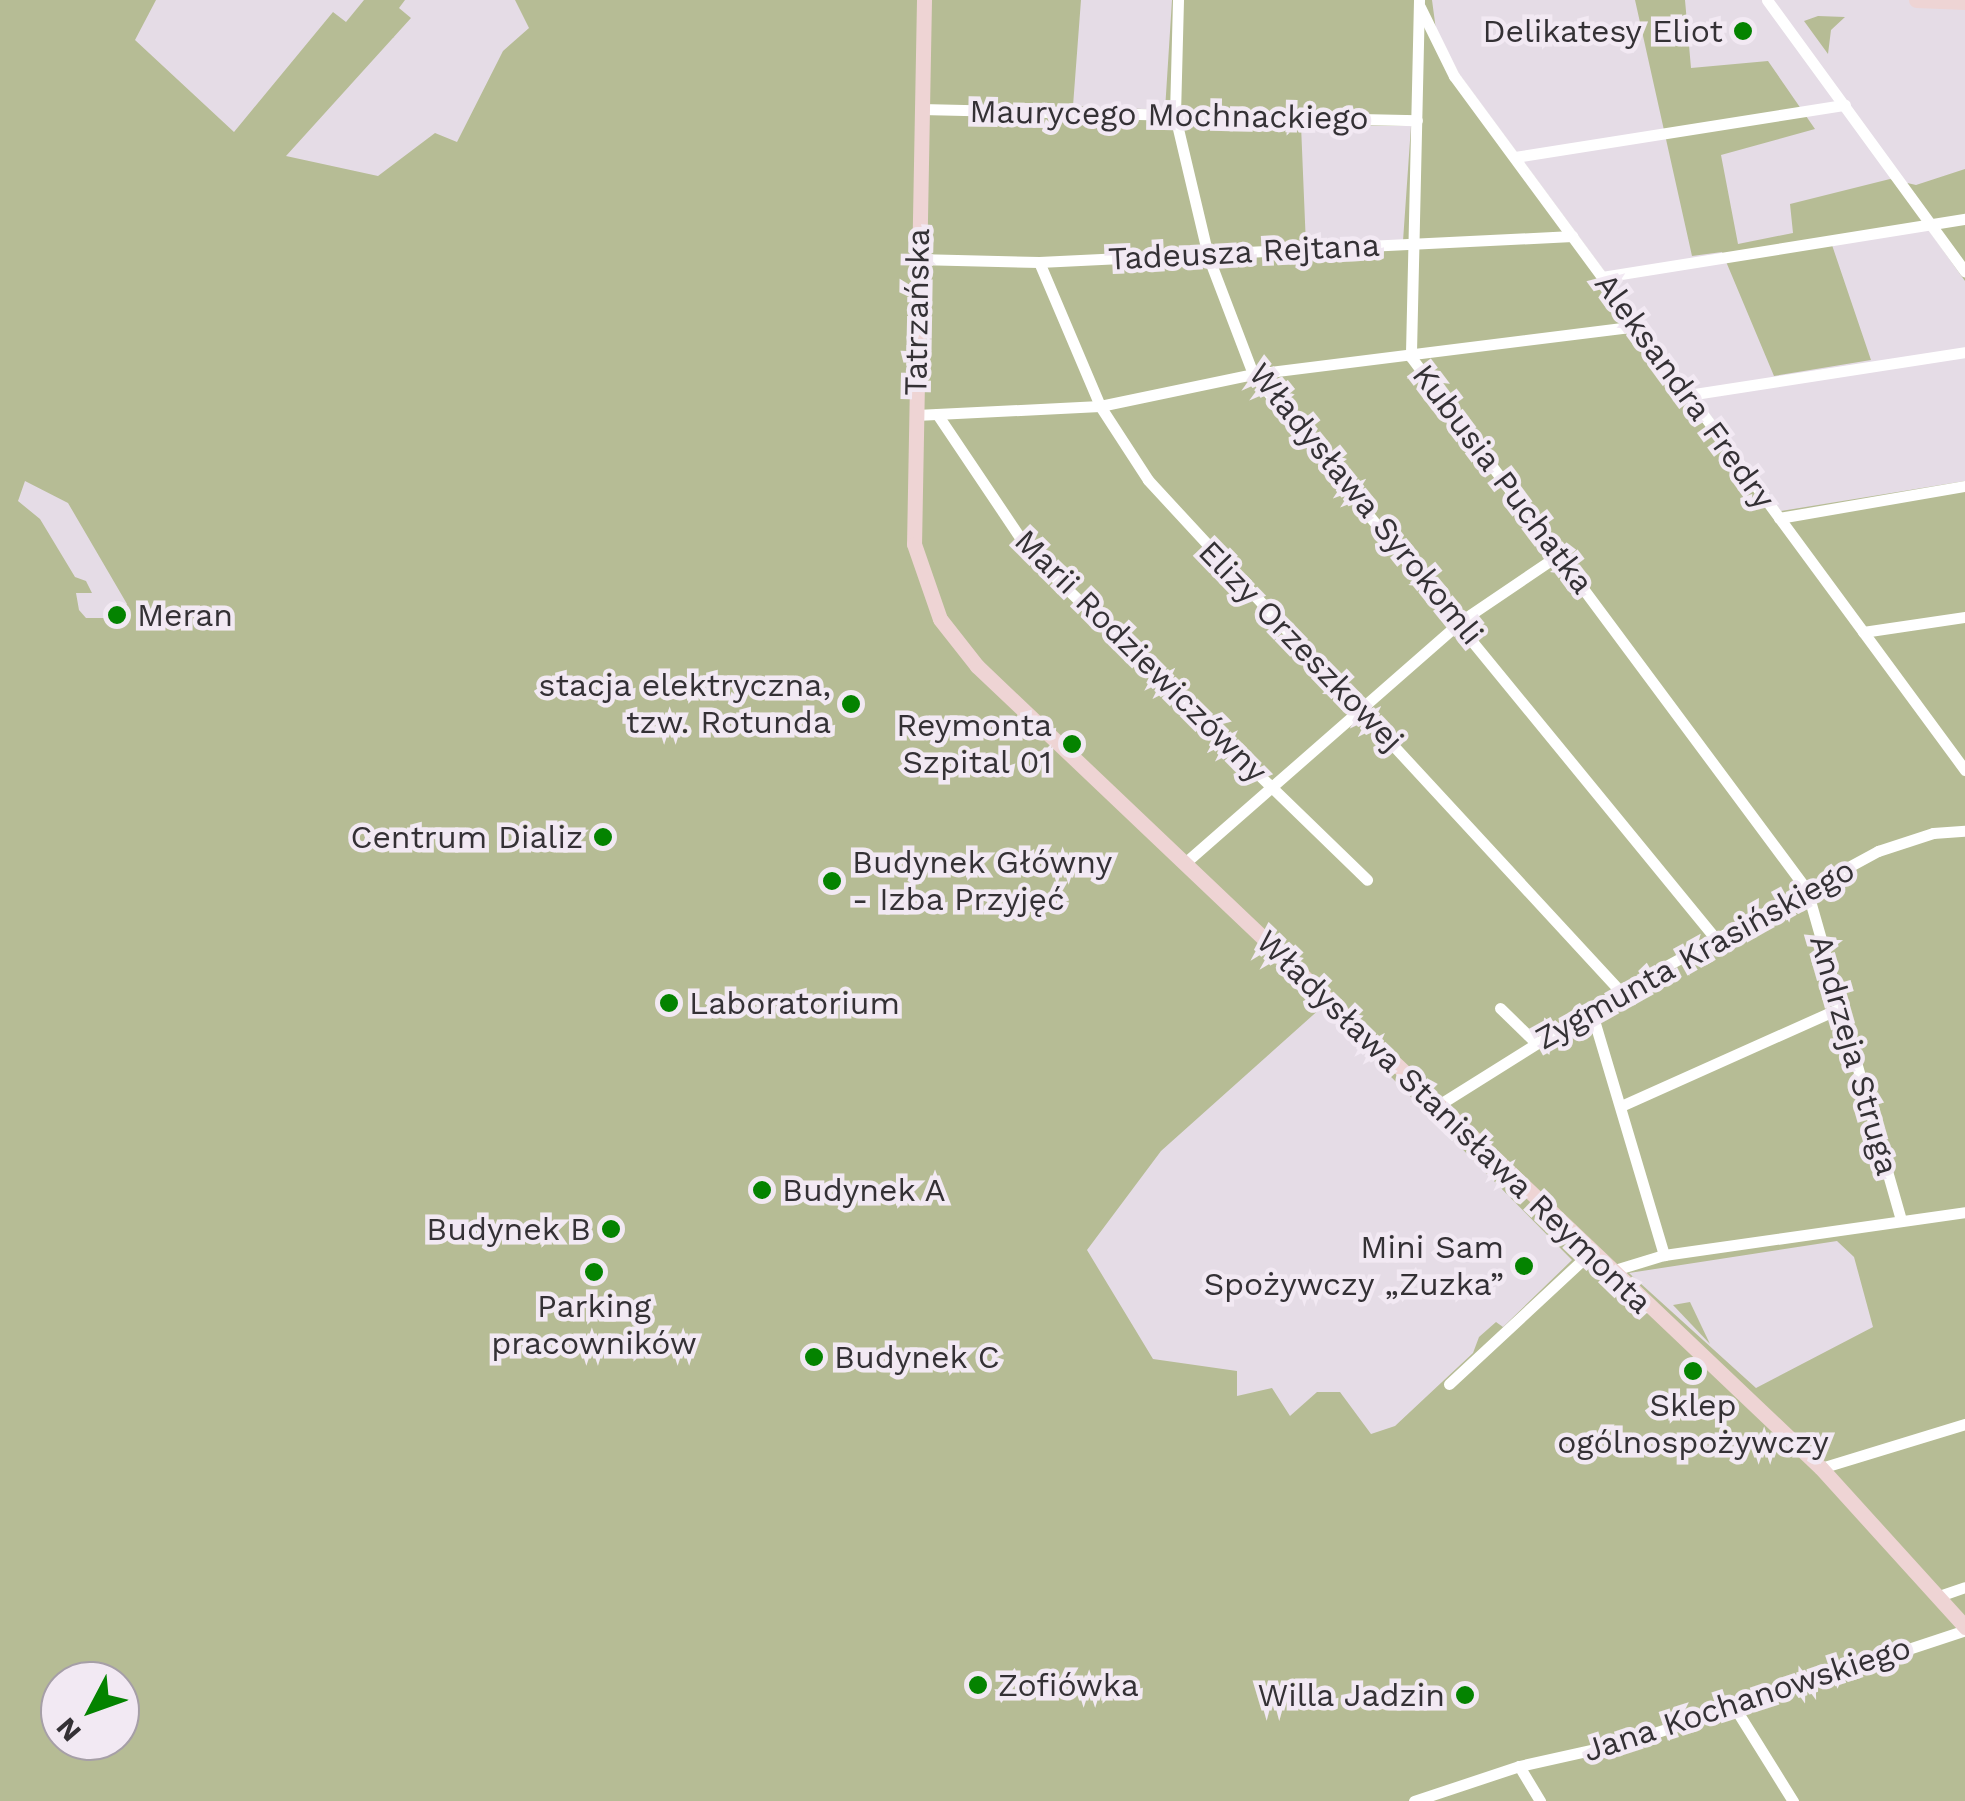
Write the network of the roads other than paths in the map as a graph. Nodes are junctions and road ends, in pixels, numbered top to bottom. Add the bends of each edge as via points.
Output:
1 (924, 0) edge
2 (1178, 0) edge
3 (1768, 0) edge
4 (1916, 0) edge
5 (1419, 2) edge
6 (1965, 2) edge
7 (1845, 106) junction
8 (922, 109) junction
9 (1175, 116) junction
10 (1418, 120) junction
11 (1515, 157) junction
12 (1965, 219) edge
13 (1930, 223) junction
14 (1572, 236) junction
15 (1415, 244) junction
16 (1208, 256) junction
17 (916, 258) junction
18 (1039, 262) junction
19 (1965, 272) edge
20 (1602, 277) junction
21 (1638, 326) junction
22 (1965, 352) edge
23 (1411, 358) junction
24 (1252, 374) junction
25 (1688, 395) junction
26 (1100, 406) junction
27 (916, 414) junction
28 (937, 414) junction
29 (1965, 486) edge
30 (1779, 518) junction
31 (1560, 554) junction
32 (1965, 618) edge
33 (940, 620) joint
34 (1461, 621) junction
35 (1862, 632) junction
36 (1360, 706) junction
37 (1965, 770) edge
38 (1268, 785) junction
39 (1965, 831) edge
40 (1186, 862) junction
41 (1367, 880) dead end
42 (1807, 890) junction
43 (1716, 939) junction
44 (1620, 991) junction
45 (1500, 1008) dead end
46 (1840, 1008) junction
47 (1591, 1010) junction
48 (1536, 1043) junction
49 (1437, 1106) junction
50 (1622, 1106) junction
51 (1965, 1212) edge
52 (1902, 1221) junction
53 (1589, 1254) junction
54 (1664, 1256) junction
55 (1608, 1272) junction
56 (1449, 1384) dead end
57 (1965, 1424) edge
58 (1821, 1468) junction
59 (1965, 1587) edge
60 (1942, 1595) junction
61 (1965, 1628) edge
62 (1735, 1708) junction
63 (1519, 1766) junction
64 (1414, 1801) edge
65 (1540, 1801) edge
66 (1793, 1801) edge

1 - 8 street, Tatrzańska
2 - 9 street, Władysława Syrokomli
3 - 7 street
4 - 6 street
5 - 10 street, Kubusia Puchatka
5 - 11 street, Aleksandra Fredry via 1454,76
7 - 11 street
7 - 13 street
8 - 9 street, Maurycego Mochnackiego
8 - 17 street, Tatrzańska
9 - 10 street, Maurycego Mochnackiego
9 - 16 street, Władysława Syrokomli
10 - 15 street, Kubusia Puchatka
11 - 14 street, Aleksandra Fredry
12 - 13 street
13 - 19 street
13 - 20 street
14 - 15 street, Tadeusza Rejtana
14 - 20 street, Aleksandra Fredry
15 - 16 street, Tadeusza Rejtana
15 - 23 street, Kubusia Puchatka
16 - 18 street, Tadeusza Rejtana
16 - 24 street, Władysława Syrokomli
17 - 18 street, Tadeusza Rejtana
17 - 27 street, Tatrzańska
18 - 26 street, Elizy Orzeszkowej
20 - 21 street, Aleksandra Fredry
21 - 23 street
21 - 25 street, Aleksandra Fredry
22 - 25 street
23 - 24 street
23 - 31 street, Kubusia Puchatka
24 - 26 street
24 - 34 street, Władysława Syrokomli
25 - 30 street, Aleksandra Fredry
26 - 28 street
26 - 36 street, Elizy Orzeszkowej via 1148,480
27 - 28 street
27 - 33 street, Tatrzańska via 914,544
28 - 38 street, Marii Rodziewiczówny via 1031,554
29 - 30 street
30 - 35 street, Aleksandra Fredry
31 - 34 street
31 - 42 street, Kubusia Puchatka
32 - 35 street
33 - 40 street, Władysława Stanisława Reymonta via 977,666
34 - 36 street
34 - 43 street, Władysława Syrokomli
35 - 37 street, Aleksandra Fredry
36 - 38 street
36 - 44 street, Elizy Orzeszkowej
38 - 40 street
38 - 41 street, Marii Rodziewiczówny
39 - 42 street, Zygmunta Krasińskiego via 1898,842
40 - 49 street, Władysława Stanisława Reymonta
42 - 43 street, Zygmunta Krasińskiego
42 - 46 street, Andrzeja Struga
43 - 44 street, Zygmunta Krasińskiego
44 - 47 street, Zygmunta Krasińskiego
45 - 48 street
46 - 50 street
46 - 52 street, Andrzeja Struga
47 - 48 street, Zygmunta Krasińskiego
47 - 50 street
48 - 49 street, Zygmunta Krasińskiego
49 - 53 street, Władysława Stanisława Reymonta
50 - 54 street
51 - 52 street
52 - 54 street
53 - 55 street, Władysława Stanisława Reymonta
53 - 56 street
54 - 55 street
55 - 58 street, Władysława Stanisława Reymonta
57 - 58 street
58 - 60 street, Władysława Stanisława Reymonta
59 - 60 street
60 - 61 street, Władysława Stanisława Reymonta
61 - 62 street, Jana Kochanowskiego
62 - 63 street, Jana Kochanowskiego via 1628,1742
62 - 66 street
63 - 64 street, Jana Kochanowskiego
63 - 65 street

